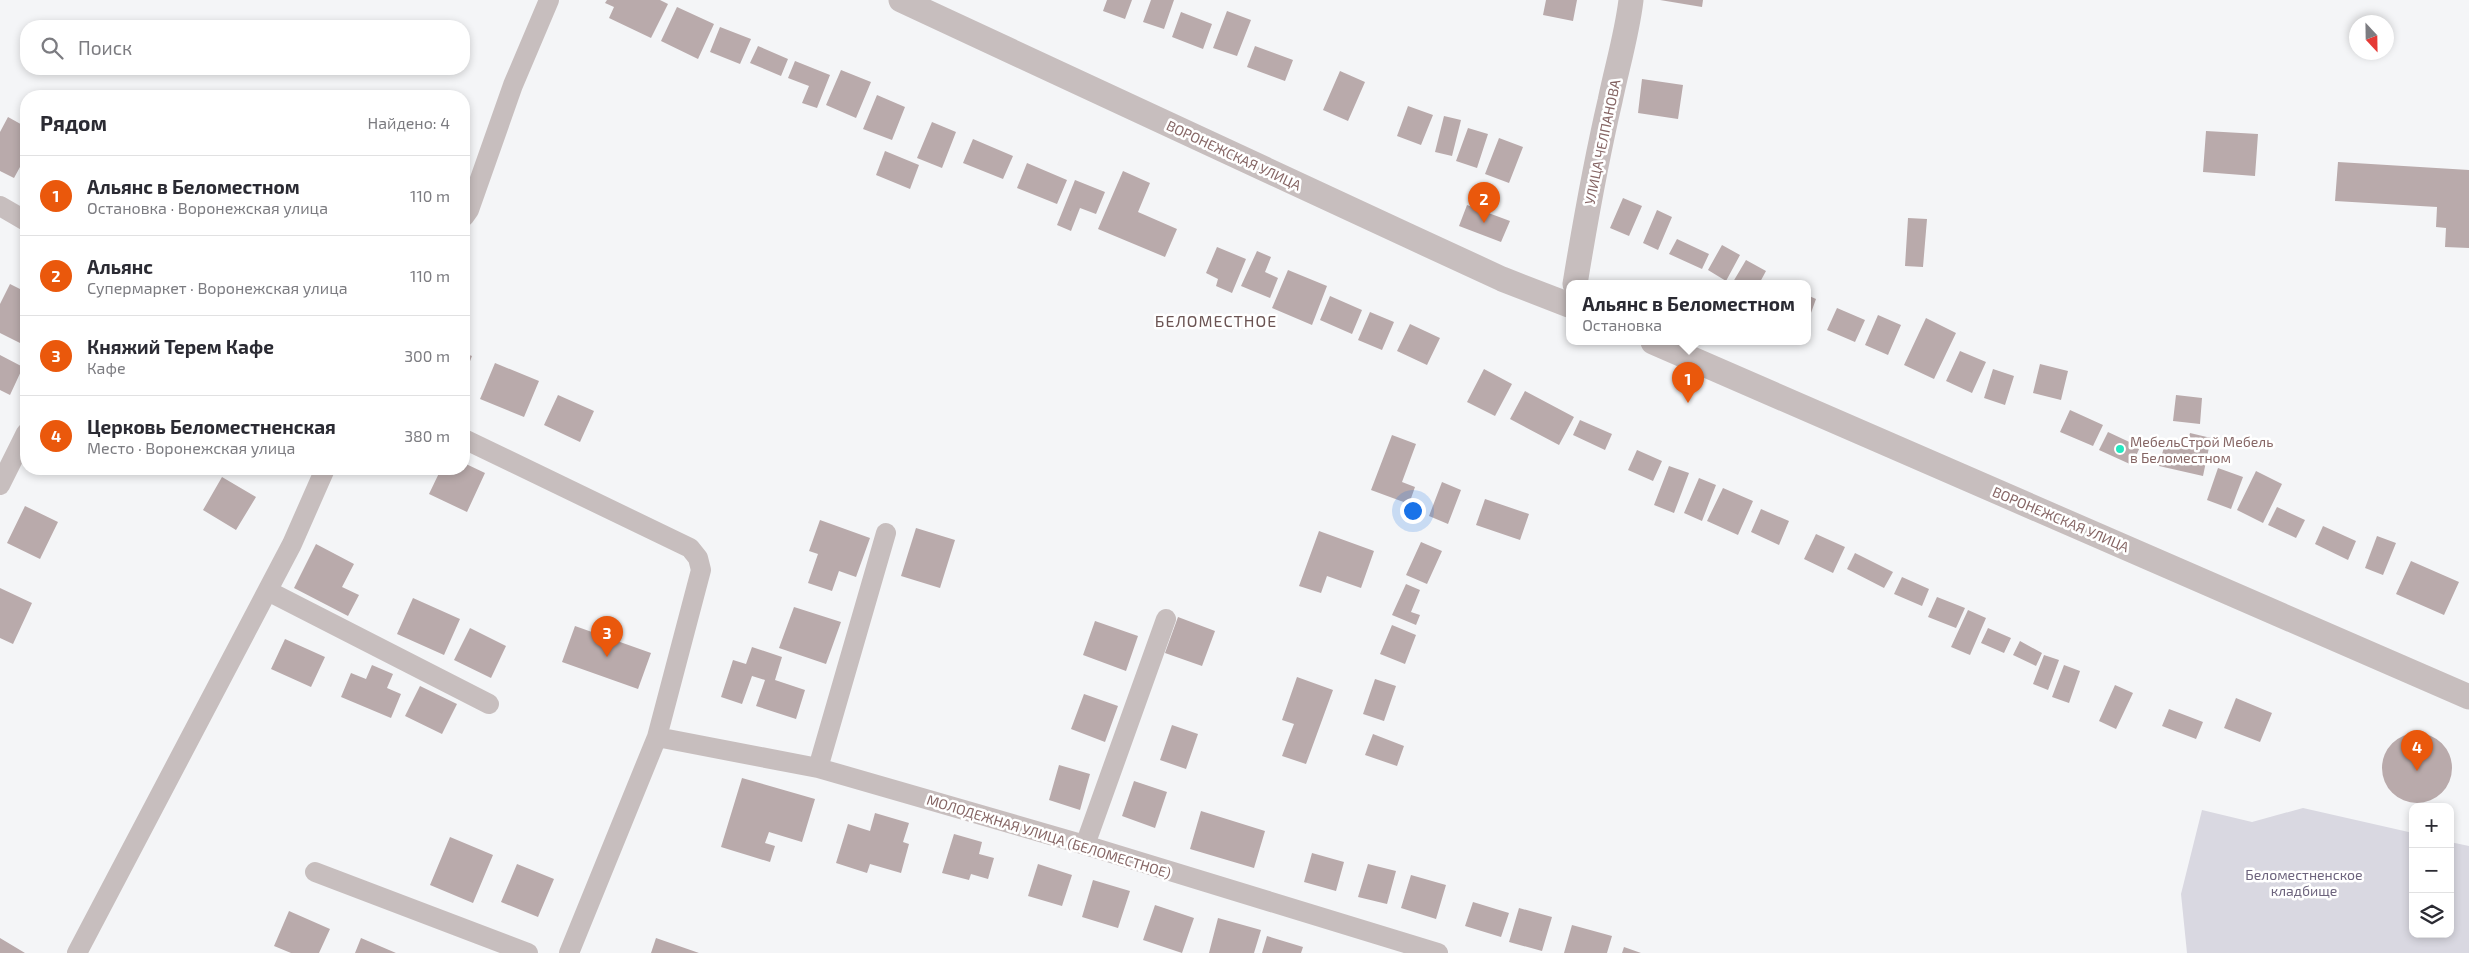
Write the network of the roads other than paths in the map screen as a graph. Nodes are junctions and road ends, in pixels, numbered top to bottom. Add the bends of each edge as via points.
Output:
1 (549, 0) edge
2 (901, 0) edge
3 (1631, 0) edge
4 (0, 206) edge
5 (470, 207) edge
6 (20, 218) edge
7 (1576, 280) edge
8 (1566, 304) edge
9 (1660, 345) edge
10 (470, 442) edge
11 (20, 445) edge
12 (322, 475) edge
13 (0, 485) edge
14 (886, 533) dead end
15 (268, 591) junction
16 (1166, 620) dead end
17 (2469, 697) edge
18 (489, 704) dead end
19 (657, 737) junction
20 (818, 768) junction
21 (1085, 846) junction
22 (315, 872) dead end
23 (77, 953) edge
24 (528, 953) edge
25 (569, 953) edge
26 (1438, 953) edge

1 - 5 street via 513,85
2 - 8 street, ВОРОНЕЖСКАЯ УЛИЦА via 1434,248
3 - 7 street, УЛИЦА ЧЕЛПАНОВА
4 - 6 street
9 - 17 street, ВОРОНЕЖСКАЯ УЛИЦА
10 - 19 street via 695,553 701,570
11 - 13 street
12 - 15 street
14 - 20 street
15 - 18 street
15 - 23 street
16 - 21 street
19 - 20 street, МОЛОДЕЖНАЯ УЛИЦА (БЕЛОМЕСТНОЕ)
19 - 25 street
20 - 21 street, МОЛОДЕЖНАЯ УЛИЦА (БЕЛОМЕСТНОЕ)
21 - 26 street, МОЛОДЕЖНАЯ УЛИЦА (БЕЛОМЕСТНОЕ)
22 - 24 street

